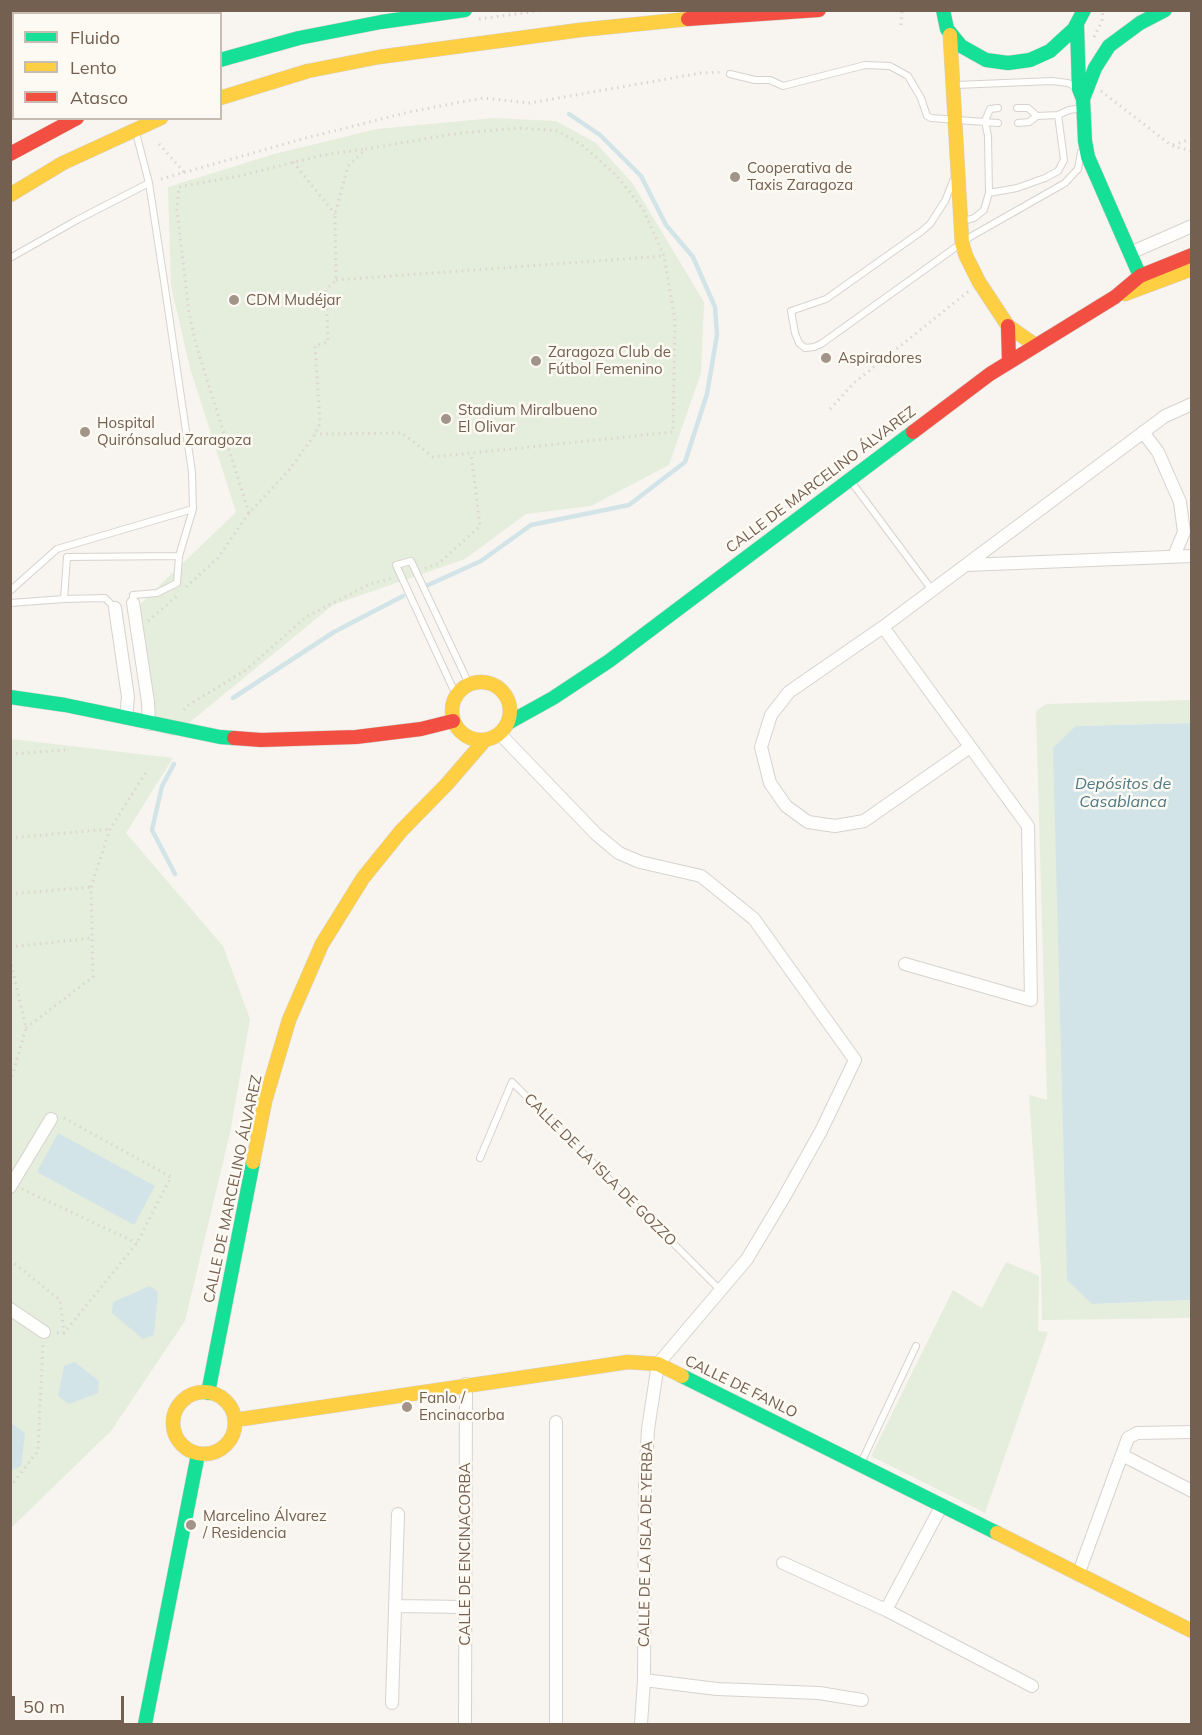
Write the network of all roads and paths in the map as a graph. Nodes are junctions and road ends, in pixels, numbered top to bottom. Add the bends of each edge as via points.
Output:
1 (465, 10) edge
2 (819, 10) edge
3 (902, 10) edge
4 (943, 10) edge
5 (1084, 10) edge
6 (1165, 10) edge
7 (901, 25) dead end
8 (1077, 25) junction
9 (950, 35) junction
10 (222, 59) edge
11 (730, 75) joint
12 (1097, 84) dead end
13 (954, 85) junction
14 (222, 97) edge
15 (1082, 99) junction
16 (998, 108) dead end
17 (1017, 108) dead end
18 (1058, 115) junction
19 (1037, 116) junction
20 (73, 120) edge
21 (156, 120) edge
22 (956, 120) junction
23 (985, 121) junction
24 (998, 123) dead end
25 (1018, 123) dead end
26 (135, 129) junction
27 (1191, 139) edge
28 (1084, 141) junction
29 (159, 144) dead end
30 (1172, 146) junction
31 (366, 149) junction
32 (1191, 152) edge
33 (10, 154) edge
34 (293, 162) junction
35 (957, 166) junction
36 (184, 172) junction
37 (161, 179) dead end
38 (149, 183) junction
39 (989, 193) junction
40 (10, 195) edge
41 (982, 212) junction
42 (335, 214) junction
43 (961, 223) junction
44 (1191, 226) edge
45 (986, 227) junction
46 (962, 243) junction
47 (1137, 250) dead end
48 (1191, 255) edge
49 (664, 256) junction
50 (10, 258) edge
51 (1191, 269) edge
52 (1140, 276) junction
53 (336, 280) junction
54 (980, 282) junction
55 (1115, 297) junction
56 (1008, 326) junction
57 (1035, 345) junction
58 (1009, 361) junction
59 (1191, 404) edge
60 (830, 409) dead end
61 (1143, 432) junction
62 (315, 434) junction
63 (471, 453) junction
64 (850, 480) junction
65 (1180, 502) junction
66 (193, 509) junction
67 (249, 513) junction
68 (1191, 522) edge
69 (179, 555) junction
70 (1174, 556) junction
71 (1191, 556) edge
72 (967, 565) junction
73 (415, 571) junction
74 (401, 575) junction
75 (932, 590) junction
76 (10, 591) edge
77 (64, 599) junction
78 (10, 603) edge
79 (133, 603) joint
80 (115, 608) joint
81 (147, 622) dead end
82 (883, 627) junction
83 (469, 684) junction
84 (456, 694) junction
85 (10, 697) edge
86 (553, 698) junction
87 (508, 702) junction
88 (184, 710) dead end
89 (126, 718) junction
90 (453, 721) junction
91 (149, 724) junction
92 (504, 728) junction
93 (466, 737) junction
94 (485, 740) junction
95 (970, 747) junction
96 (65, 750) dead end
97 (10, 754) edge
98 (466, 762) junction
99 (148, 769) dead end
100 (110, 829) junction
101 (10, 838) edge
102 (91, 887) junction
103 (10, 894) edge
104 (92, 938) junction
105 (10, 946) edge
106 (10, 959) edge
107 (904, 964) dead end
108 (26, 1028) junction
109 (10, 1083) edge
110 (51, 1119) joint
111 (480, 1158) dead end
112 (11, 1186) edge
113 (137, 1243) junction
114 (10, 1260) edge
115 (720, 1290) junction
116 (10, 1309) edge
117 (44, 1332) junction
118 (64, 1334) junction
119 (916, 1346) dead end
120 (658, 1364) junction
121 (466, 1384) junction
122 (208, 1393) junction
123 (235, 1420) junction
124 (556, 1422) dead end
125 (1191, 1432) edge
126 (198, 1454) junction
127 (1122, 1455) junction
128 (861, 1464) junction
129 (10, 1487) edge
130 (1191, 1491) edge
131 (942, 1505) junction
132 (398, 1514) dead end
133 (783, 1563) dead end
134 (1078, 1575) junction
135 (396, 1606) junction
136 (465, 1607) junction
137 (886, 1610) junction
138 (1191, 1631) edge
139 (644, 1680) junction
140 (1032, 1686) dead end
141 (862, 1700) dead end
142 (392, 1703) dead end
143 (146, 1725) edge
144 (465, 1725) edge
145 (556, 1725) edge
146 (641, 1725) edge

1 - 10 street via 309,36
2 - 14 street via 580,30 379,57 308,71
3 - 7 path
4 - 9 street
5 - 8 street
6 - 15 street via 1109,46
8 - 9 street via 1050,51 1030,60 1008,63 977,56
8 - 15 street
9 - 13 street
11 - 22 lane via 770,80 783,86 865,64 890,66 908,76 927,116
11 - 36 path via 701,73 530,102 483,98 377,120
12 - 30 path
13 - 15 lane via 1052,81 1068,83
13 - 22 street
15 - 18 lane
15 - 28 street
16 - 23 lane via 990,110
17 - 19 lane via 1028,108
18 - 19 lane
18 - 39 lane via 1064,160 1058,171 1017,188
19 - 25 lane
20 - 33 street
21 - 26 street
22 - 23 lane
22 - 35 street
23 - 24 lane
23 - 39 lane
26 - 38 lane
26 - 40 street via 63,163
27 - 30 path
28 - 45 lane via 1078,169 1070,178
28 - 52 street via 1092,170
29 - 36 path
30 - 32 path
31 - 34 path
31 - 42 path via 348,166
31 - 49 path via 460,133 521,128 558,131 582,145 616,175 643,210
34 - 42 path
34 - 67 path via 179,188 177,210 189,314
35 - 43 street
35 - 46 lane via 945,201 922,231 826,299 791,311 799,343 805,348 820,344
36 - 37 path
38 - 50 lane
38 - 66 lane via 192,472
39 - 41 lane
41 - 43 lane
41 - 45 lane
42 - 53 path
43 - 46 street
44 - 47 street
45 - 46 lane
46 - 54 street
48 - 52 street, CALLE DE MARCELINO ÁLVAREZ
49 - 53 path
49 - 63 path via 675,320 673,432
51 - 55 street, CALLE DE MARCELINO ÁLVAREZ
52 - 55 street, CALLE DE MARCELINO ÁLVAREZ
53 - 62 path via 326,290 328,342 315,346 320,423
54 - 56 street
54 - 60 path via 855,382
55 - 57 street, CALLE DE MARCELINO ÁLVAREZ
56 - 57 street
56 - 58 street
57 - 58 street, CALLE DE MARCELINO ÁLVAREZ
58 - 64 street, CALLE DE MARCELINO ÁLVAREZ
59 - 61 street
61 - 65 street via 1163,461
61 - 72 street
62 - 63 path via 402,433 433,457
62 - 67 path via 290,469
63 - 73 path via 480,526 438,564
64 - 75 lane
64 - 86 street, CALLE DE MARCELINO ÁLVAREZ via 609,661
65 - 68 street
65 - 70 street via 1184,532
66 - 69 lane
66 - 76 lane via 57,549
67 - 81 path via 217,559
69 - 77 lane via 67,557
69 - 79 lane via 177,583 157,593 133,595
70 - 71 street
70 - 72 street
72 - 75 street
73 - 74 lane via 411,561 396,565
73 - 83 lane
74 - 84 lane
74 - 88 path via 370,584 306,616 246,670
75 - 82 street
77 - 78 lane
77 - 80 lane via 105,598
79 - 91 street
80 - 89 street via 128,697
82 - 95 street
82 - 95 street via 789,692 771,715 761,747 770,783 786,806 808,822 835,826 864,821
83 - 84 street
83 - 87 street via 493,684
84 - 90 street
85 - 89 street
86 - 87 street, CALLE DE MARCELINO ÁLVAREZ
86 - 92 street, CALLE DE MARCELINO ÁLVAREZ
87 - 92 street via 510,709
89 - 91 street
90 - 91 street via 356,737 297,739 220,737
90 - 93 street
92 - 94 street, CALLE DE MARCELINO ÁLVAREZ
92 - 115 street via 596,834 619,853 701,876 754,919 855,1059 783,1199 747,1259
93 - 94 street
93 - 98 street
94 - 98 street, CALLE DE MARCELINO ÁLVAREZ
95 - 107 street via 1028,826 1031,1000
96 - 97 path
98 - 122 street, CALLE DE MARCELINO ÁLVAREZ via 363,878 322,944 289,1020 266,1101
99 - 100 path
100 - 101 path
100 - 102 path
102 - 103 path
102 - 104 path
104 - 105 path
104 - 108 path via 93,977
106 - 108 path
108 - 109 path
110 - 112 street
110 - 113 path via 61,1116 171,1177
111 - 115 lane, CALLE DE LA ISLA DE GOZZO via 512,1082
112 - 113 path
113 - 118 path
114 - 118 path via 60,1300
115 - 120 street
116 - 117 street
117 - 118 path
117 - 129 path via 38,1451
119 - 128 lane
120 - 121 street, CALLE DE FANLO via 628,1362
120 - 128 street, CALLE DE FANLO
120 - 139 street, CALLE DE LA ISLA DE YERBA via 645,1483
121 - 123 street, CALLE DE FANLO
121 - 136 street, CALLE DE ENCINACORBA
122 - 123 street via 226,1402
122 - 126 street via 190,1396 182,1402 174,1419 177,1438
123 - 126 street via 232,1438 226,1445 210,1454
124 - 145 street
125 - 127 street via 1132,1435
126 - 143 street
127 - 130 street
127 - 134 street
128 - 131 street, CALLE DE FANLO
131 - 134 street, CALLE DE FANLO
131 - 137 street
132 - 135 street
133 - 137 street
134 - 138 street, CALLE DE FANLO
135 - 136 street
135 - 142 street
136 - 144 street, CALLE DE ENCINACORBA
137 - 140 street
139 - 141 street via 717,1689 819,1693
139 - 146 street, CALLE DE LA ISLA DE YERBA

